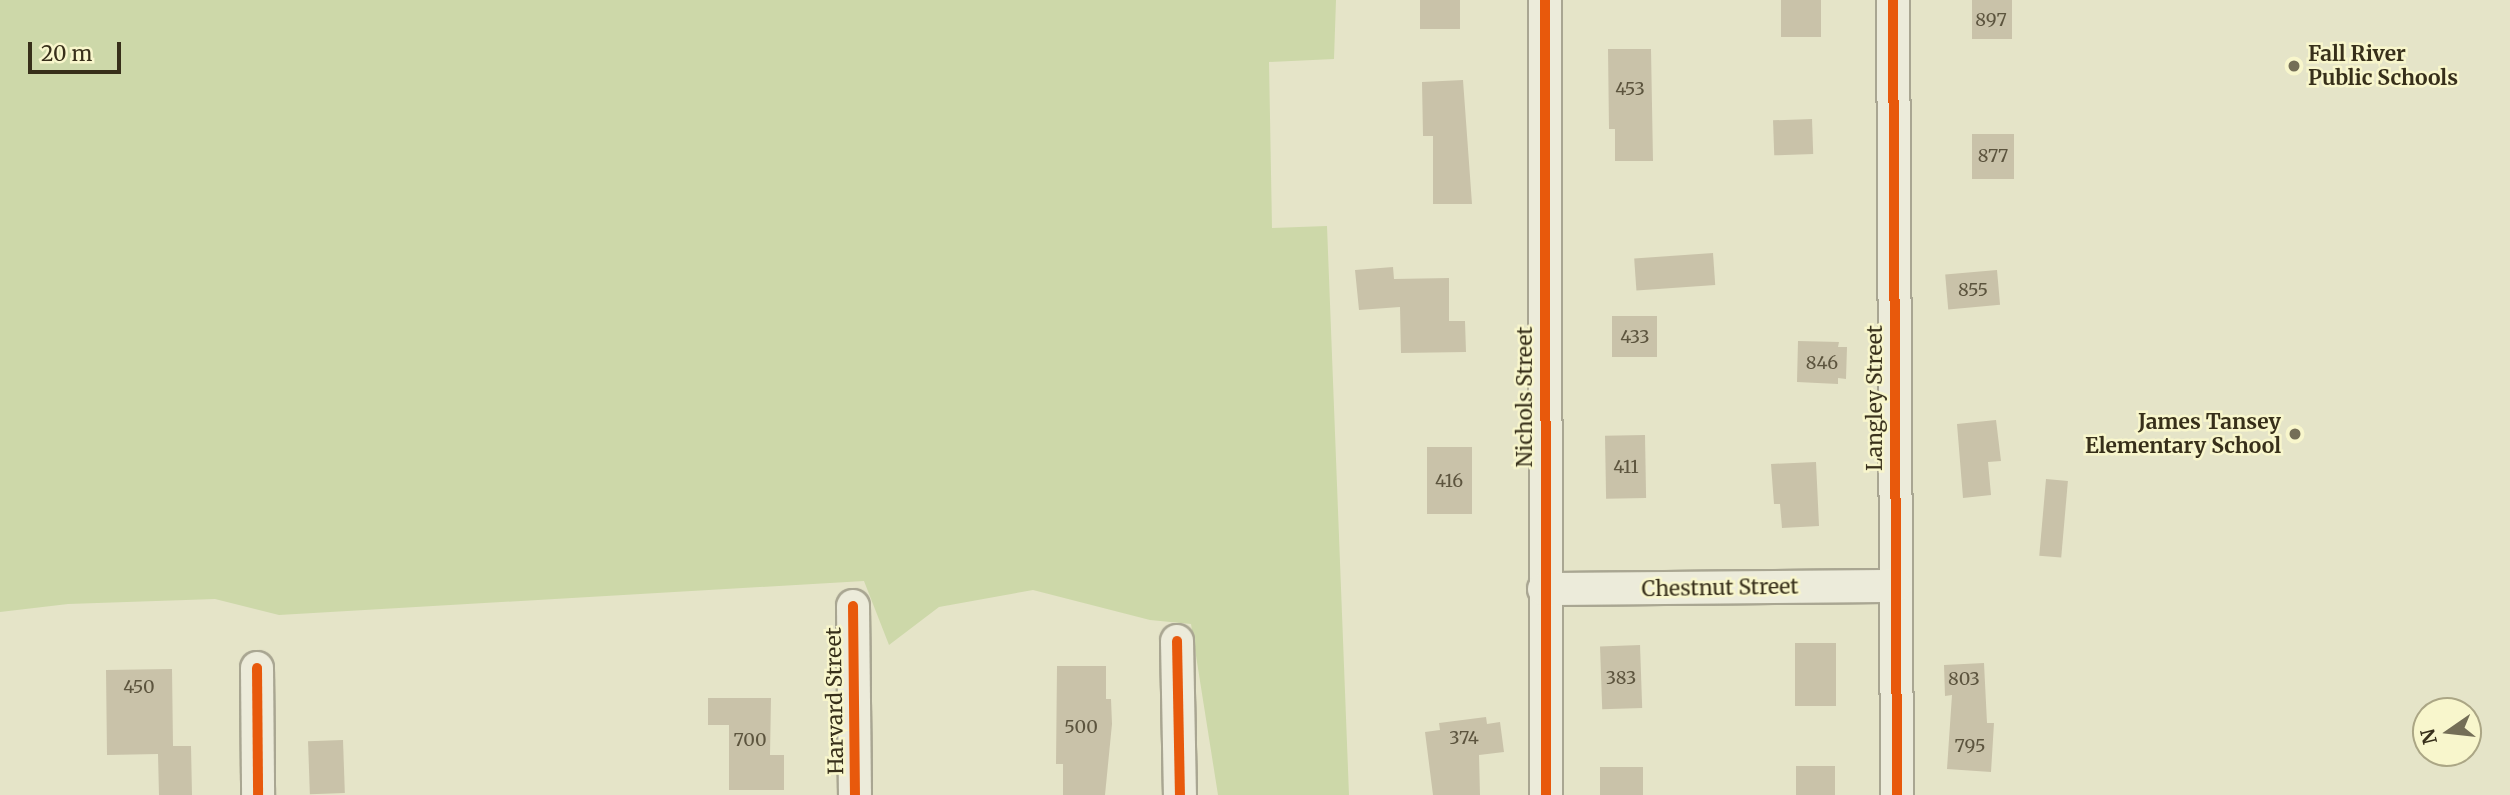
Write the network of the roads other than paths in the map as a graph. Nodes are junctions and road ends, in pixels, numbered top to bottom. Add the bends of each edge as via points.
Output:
1 (1545, 0) edge
2 (1894, 0) edge
3 (1895, 586) junction
4 (1544, 589) junction
5 (853, 606) dead end
6 (1177, 641) dead end
7 (257, 667) dead end
8 (258, 795) edge
9 (855, 795) edge
10 (1180, 795) edge
11 (1545, 795) edge
12 (1897, 795) edge

1 - 4 street, Nichols Street
2 - 3 street, Langley Street
3 - 4 street, Chestnut Street
3 - 12 street, Langley Street
4 - 11 street, Nichols Street
5 - 9 street, Harvard Street
6 - 10 street
7 - 8 street

